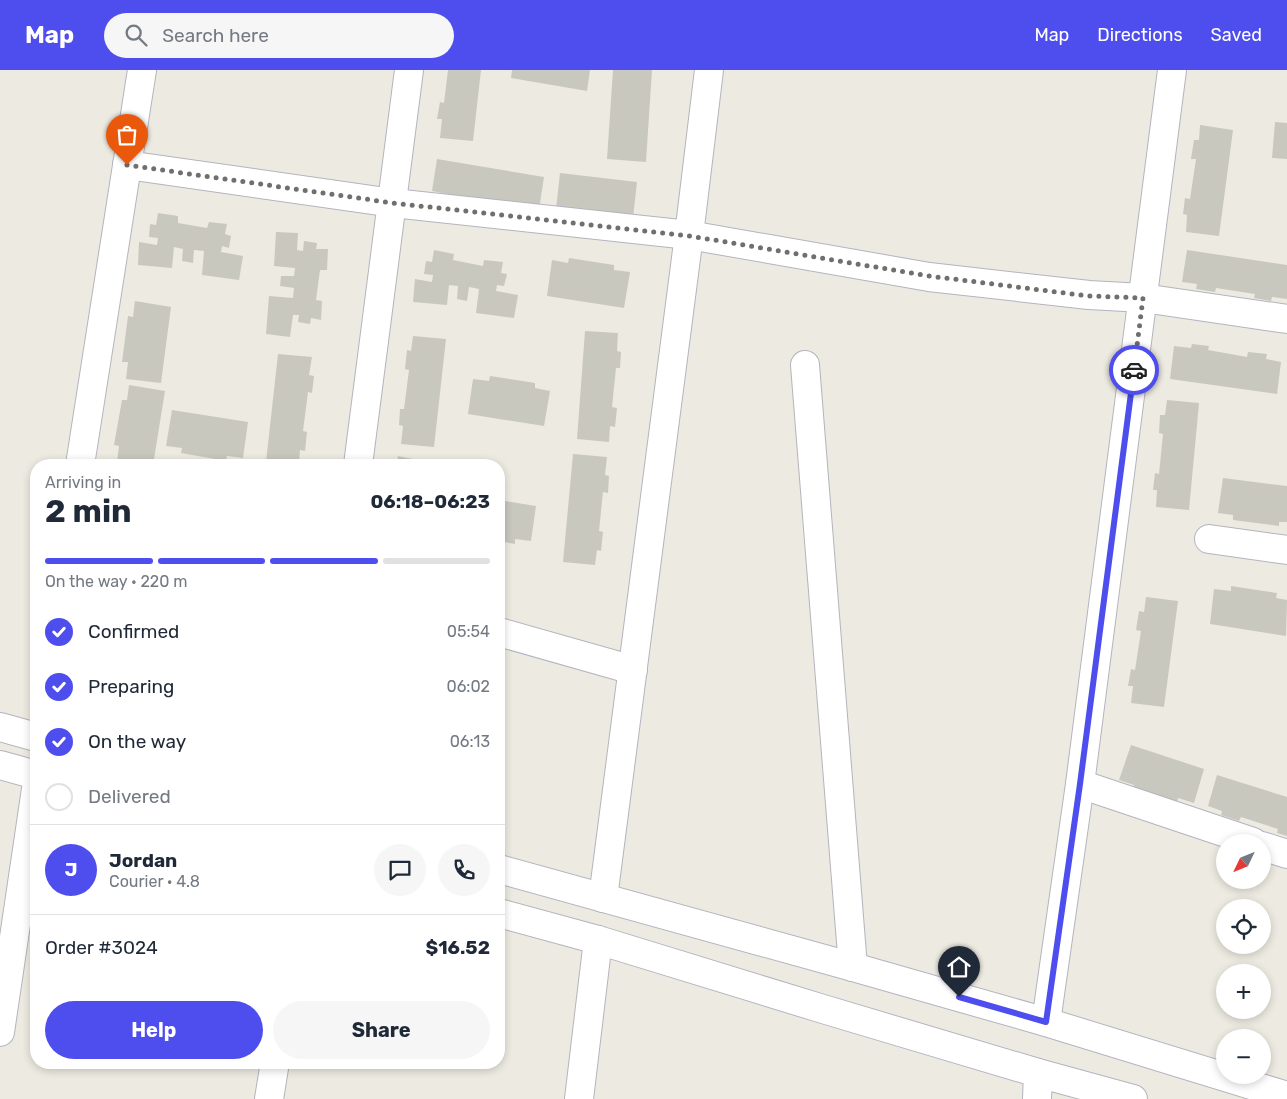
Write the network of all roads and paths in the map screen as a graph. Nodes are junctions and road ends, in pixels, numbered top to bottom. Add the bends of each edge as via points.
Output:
1 (142, 70) edge
2 (409, 70) edge
3 (709, 70) edge
4 (1172, 70) edge
5 (127, 165) junction
6 (393, 203) junction
7 (690, 236) junction
8 (1143, 298) junction
9 (1287, 319) edge
10 (805, 365) dead end
11 (81, 459) edge
12 (359, 459) edge
13 (1209, 539) dead end
14 (1287, 550) edge
15 (505, 634) edge
16 (633, 670) junction
17 (0, 727) edge
18 (30, 735) edge
19 (0, 765) edge
20 (30, 773) edge
21 (1080, 784) junction
22 (30, 830) edge
23 (1230, 834) edge
24 (1271, 849) edge
25 (1287, 854) edge
26 (505, 871) edge
27 (603, 898) junction
28 (505, 914) edge
29 (598, 940) junction
30 (853, 967) junction
31 (1046, 1022) junction
32 (0, 1032) edge
33 (273, 1069) edge
34 (1038, 1086) edge
35 (1287, 1096) edge
36 (269, 1099) edge
37 (579, 1099) edge
38 (1133, 1099) edge

1 - 5 street
2 - 6 street
3 - 7 street
4 - 8 street
5 - 6 street
5 - 11 street
6 - 7 street
6 - 12 street
7 - 8 street via 929,276 1089,296
7 - 16 street
8 - 9 street
8 - 21 street
10 - 30 street
13 - 14 street
15 - 16 street
16 - 27 street
17 - 18 street
19 - 20 street
21 - 23 street
21 - 31 street
22 - 32 street
24 - 25 street
26 - 27 street
27 - 30 street
28 - 29 street
29 - 34 street via 833,1012
29 - 37 street
30 - 31 street
31 - 35 street
33 - 36 street
34 - 38 street

